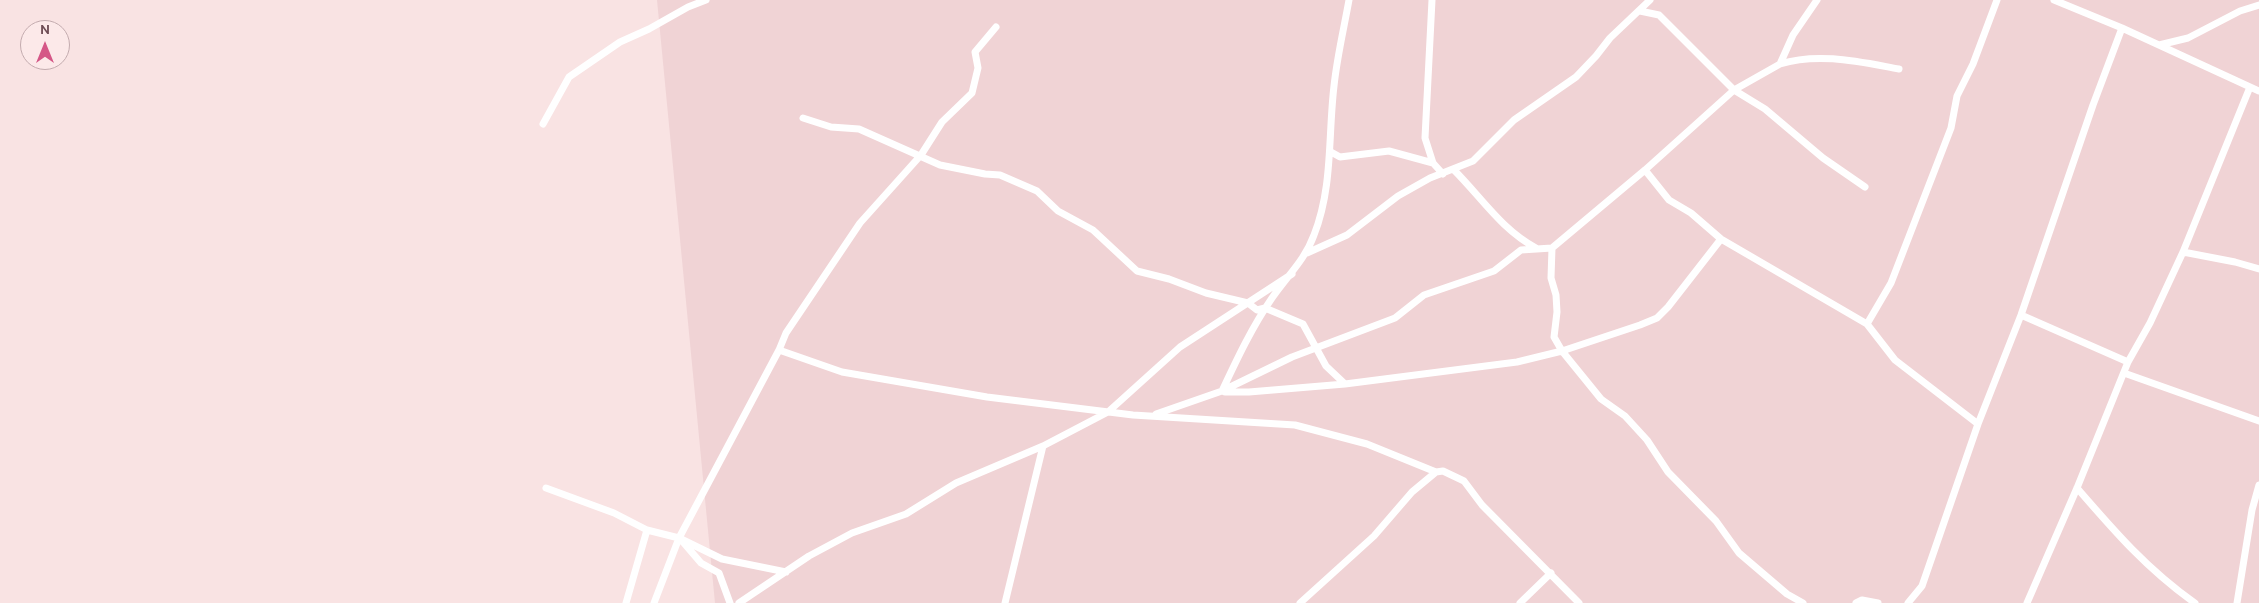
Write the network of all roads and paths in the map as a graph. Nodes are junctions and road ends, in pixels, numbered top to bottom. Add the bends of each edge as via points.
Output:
1 (706, 0) edge
2 (1349, 0) edge
3 (1432, 0) edge
4 (1650, 0) edge
5 (1817, 0) edge
6 (1997, 0) edge
7 (2054, 0) edge
8 (2259, 5) edge
9 (1640, 11) junction
10 (996, 27) dead end
11 (2122, 28) junction
12 (2159, 45) junction
13 (1780, 64) junction
14 (1899, 69) dead end
15 (2250, 87) junction
16 (1734, 90) junction
17 (2259, 91) edge
18 (804, 118) dead end
19 (543, 124) dead end
20 (1331, 152) junction
21 (921, 155) junction
22 (1433, 163) junction
23 (1454, 170) junction
24 (1645, 170) junction
25 (1443, 174) junction
26 (1865, 188) dead end
27 (1721, 239) junction
28 (1552, 248) junction
29 (1537, 249) junction
30 (2184, 252) junction
31 (1307, 253) junction
32 (2259, 269) edge
33 (1292, 274) junction
34 (1248, 303) junction
35 (1266, 308) junction
36 (2021, 315) junction
37 (1867, 324) junction
38 (1317, 348) junction
39 (779, 350) junction
40 (1562, 351) junction
41 (2128, 362) junction
42 (2124, 374) junction
43 (1345, 384) junction
44 (1222, 392) junction
45 (1108, 412) junction
46 (1150, 415) junction
47 (2259, 421) edge
48 (1978, 424) junction
49 (1043, 446) junction
50 (1436, 472) junction
51 (2259, 484) edge
52 (546, 488) dead end
53 (2077, 488) junction
54 (2255, 512) edge
55 (647, 530) junction
56 (679, 538) junction
57 (786, 572) junction
58 (1551, 573) junction
59 (626, 603) edge
60 (654, 603) edge
61 (730, 603) edge
62 (739, 603) edge
63 (1005, 603) edge
64 (1300, 603) edge
65 (1520, 603) edge
66 (1579, 603) edge
67 (1803, 603) edge
68 (1856, 603) edge
69 (1878, 603) edge
70 (1908, 603) edge
71 (2027, 603) edge
72 (2195, 603) edge
73 (2237, 603) edge

1 - 19 street via 620,42 569,77
2 - 20 street via 1334,86
3 - 22 street via 1425,138
4 - 9 street
5 - 13 street via 1793,35
6 - 37 street via 1957,96 1951,128 1933,180 1891,283
7 - 11 street
8 - 12 street via 2240,11 2188,38
9 - 16 street via 1659,15
9 - 23 street via 1610,38 1576,77 1514,120 1473,161
10 - 21 street via 975,52 978,68 972,93 942,122
11 - 12 street
11 - 36 street
12 - 15 street
13 - 14 street via 1799,58 1830,59
13 - 16 street
15 - 17 street
15 - 30 street
16 - 24 street
16 - 26 street via 1765,109
18 - 21 street via 831,127 859,129
20 - 22 street via 1340,157 1389,151
20 - 31 street via 1325,203
21 - 34 street via 940,165 1000,175 1037,190 1058,211 1093,230 1136,271
21 - 39 street via 860,223 786,333
22 - 25 street
23 - 25 street
23 - 29 street via 1498,222
24 - 27 street via 1669,200 1691,213
24 - 28 street
25 - 31 street via 1398,196 1346,235
27 - 37 street
27 - 40 street via 1657,318
28 - 29 street
28 - 40 street via 1551,278 1557,312 1554,338
29 - 38 street via 1521,250 1494,271 1424,295 1395,318
30 - 32 street
30 - 41 street
31 - 33 street
33 - 34 street
33 - 35 street
34 - 35 street via 1257,310
34 - 45 street via 1180,347
35 - 38 street via 1303,324
35 - 44 street
36 - 41 street
36 - 48 street
37 - 48 street via 1895,360
38 - 43 street via 1326,366
38 - 44 street
39 - 45 street via 842,372
39 - 56 street
40 - 43 street via 1517,362
40 - 67 street via 1601,399 1625,416 1647,440 1668,472 1716,521 1739,553 1787,594
41 - 42 street
42 - 47 street
42 - 53 street
43 - 44 street
44 - 46 street
45 - 46 street
45 - 49 street
46 - 50 street via 1295,425 1367,444
48 - 70 street via 1922,586
49 - 57 street via 956,483 906,514 852,533
49 - 63 street
50 - 58 street via 1449,472 1464,481 1482,505
50 - 64 street via 1412,492 1374,536
51 - 54 street
52 - 55 street via 614,513
53 - 71 street
53 - 72 street via 2128,548 2165,582
54 - 73 street
55 - 56 street
55 - 59 street
56 - 57 street via 722,559
56 - 60 street
56 - 61 street via 701,563 719,573
57 - 62 street
58 - 65 street
58 - 66 street
68 - 69 street via 1862,600

